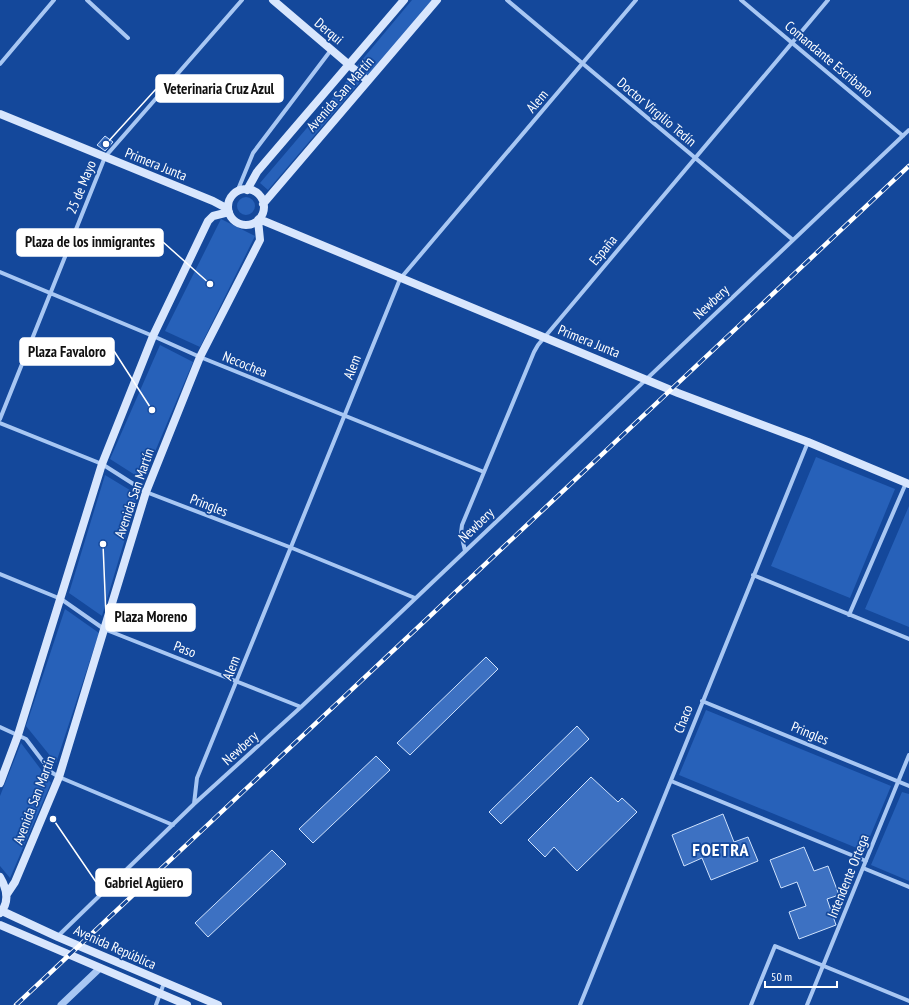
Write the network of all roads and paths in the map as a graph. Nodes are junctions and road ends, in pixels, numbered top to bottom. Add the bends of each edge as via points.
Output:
1 (54, 0) edge
2 (87, 0) edge
3 (242, 0) edge
4 (273, 0) edge
5 (404, 0) edge
6 (436, 0) edge
7 (507, 0) edge
8 (636, 0) edge
9 (741, 0) edge
10 (828, 0) edge
11 (128, 38) dead end
12 (792, 42) junction
13 (331, 50) junction
14 (0, 64) edge
15 (582, 64) junction
16 (349, 65) junction
17 (368, 81) junction
18 (0, 114) edge
19 (909, 130) edge
20 (903, 136) junction
21 (105, 157) junction
22 (694, 158) junction
23 (247, 190) junction
24 (235, 194) junction
25 (213, 201) junction
26 (263, 204) junction
27 (228, 211) junction
28 (258, 220) junction
29 (793, 240) junction
30 (0, 272) edge
31 (400, 278) junction
32 (50, 293) junction
33 (153, 336) junction
34 (545, 336) junction
35 (200, 357) junction
36 (646, 378) junction
37 (345, 415) junction
38 (0, 419) edge
39 (0, 423) edge
40 (808, 442) junction
41 (102, 464) junction
42 (484, 472) junction
43 (907, 483) edge
44 (146, 492) junction
45 (292, 548) junction
46 (465, 551) junction
47 (0, 574) edge
48 (753, 576) junction
49 (415, 598) junction
50 (61, 599) junction
51 (849, 615) junction
52 (104, 629) junction
53 (909, 639) edge
54 (238, 681) junction
55 (702, 701) junction
56 (301, 707) junction
57 (0, 727) edge
58 (18, 735) junction
59 (909, 755) edge
60 (59, 777) junction
61 (671, 781) junction
62 (898, 781) junction
63 (0, 783) edge
64 (909, 786) edge
65 (194, 804) junction
66 (173, 825) junction
67 (866, 861) junction
68 (863, 868) junction
69 (0, 877) edge
70 (909, 887) edge
71 (7, 894) junction
72 (1, 912) edge
73 (0, 925) edge
74 (58, 937) junction
75 (823, 966) junction
76 (100, 968) junction
77 (164, 983) junction
78 (160, 994) junction
79 (909, 1001) edge
80 (62, 1005) edge
81 (156, 1005) edge
82 (187, 1005) edge
83 (218, 1005) edge
84 (580, 1005) edge
85 (751, 1005) edge
86 (807, 1005) edge

1 - 14 street
2 - 11 street
3 - 21 street, 25 de Mayo
4 - 13 main road, Derqui
5 - 16 main road, Avenida San Martín
6 - 17 main road, Avenida San Martín
7 - 15 street, Doctor Virgilio Tedín
8 - 15 street, Alem
9 - 12 street, Comandante Escribano
10 - 12 street, España
12 - 20 street, Comandante Escribano
12 - 22 street, España
13 - 16 main road, Derqui
13 - 24 street via 253,153
15 - 22 street, Doctor Virgilio Tedín
15 - 31 street, Alem
16 - 17 main road, Derqui
16 - 23 main road, Avenida San Martín via 257,172
17 - 26 main road, Avenida San Martín
18 - 21 main road, Primera Junta
19 - 20 street, Newbery
20 - 29 street, Newbery
21 - 25 main road, Primera Junta
21 - 32 street, 25 de Mayo
22 - 29 street, Doctor Virgilio Tedín
22 - 34 street, España
23 - 24 main road
23 - 26 main road via 256,193
24 - 25 main road
24 - 27 main road via 229,200
25 - 27 main road, Primera Junta
26 - 28 main road
27 - 28 main road via 239,224 250,225
27 - 33 main road via 208,221
28 - 31 main road, Primera Junta
28 - 35 main road, Avenida San Martín via 260,240
29 - 36 street, Newbery
30 - 32 street, Necochea
31 - 34 main road, Primera Junta
31 - 37 street, Alem
32 - 33 street, Necochea
32 - 38 street, 25 de Mayo
33 - 35 street, Necochea
33 - 41 main road
34 - 36 main road, Primera Junta
34 - 42 street, España via 534,352
35 - 37 street, Necochea
35 - 44 main road, Avenida San Martín
36 - 40 main road, Primera Junta via 678,393
36 - 46 street, Newbery
37 - 42 street, Necochea
37 - 45 street, Alem
39 - 41 street, Pringles
40 - 43 main road, Primera Junta
40 - 48 street, Chaco
41 - 44 street, Pringles
41 - 50 main road
42 - 46 street, España via 462,525
43 - 51 street
44 - 45 street, Pringles
44 - 52 main road, Avenida San Martín
45 - 49 street, Pringles
45 - 54 street, Alem
46 - 49 street, Newbery
47 - 50 street, Paso
48 - 51 street
48 - 55 street, Chaco
49 - 56 street, Newbery
50 - 52 street, Paso
50 - 58 main road
51 - 53 street
52 - 54 street, Paso
52 - 60 main road, Avenida San Martín
54 - 56 street, Paso
54 - 65 street, Alem via 197,778
55 - 61 street, Chaco
55 - 62 street, Pringles
56 - 65 street, Newbery
57 - 58 street
58 - 60 street via 26,739 51,772
58 - 63 main road
59 - 62 street, Intendente Ortega
60 - 66 street
60 - 71 main road, Avenida San Martín via 15,882
61 - 67 street
61 - 84 street, Chaco
62 - 64 street, Pringles
62 - 67 street, Intendente Ortega
65 - 66 street, Newbery
66 - 74 street, Newbery
67 - 68 street, Intendente Ortega
68 - 70 street
68 - 75 street, Intendente Ortega
69 - 71 main road
71 - 72 main road, Avenida San Martín
72 - 74 main road, Avenida República
73 - 76 main road, Avenida República
74 - 77 main road, Avenida República
75 - 79 street
75 - 85 street via 775,946
75 - 86 street, Intendente Ortega
76 - 78 main road, Avenida República
76 - 80 street
77 - 78 street
77 - 83 main road, Avenida República
78 - 81 street
78 - 82 main road, Avenida República

